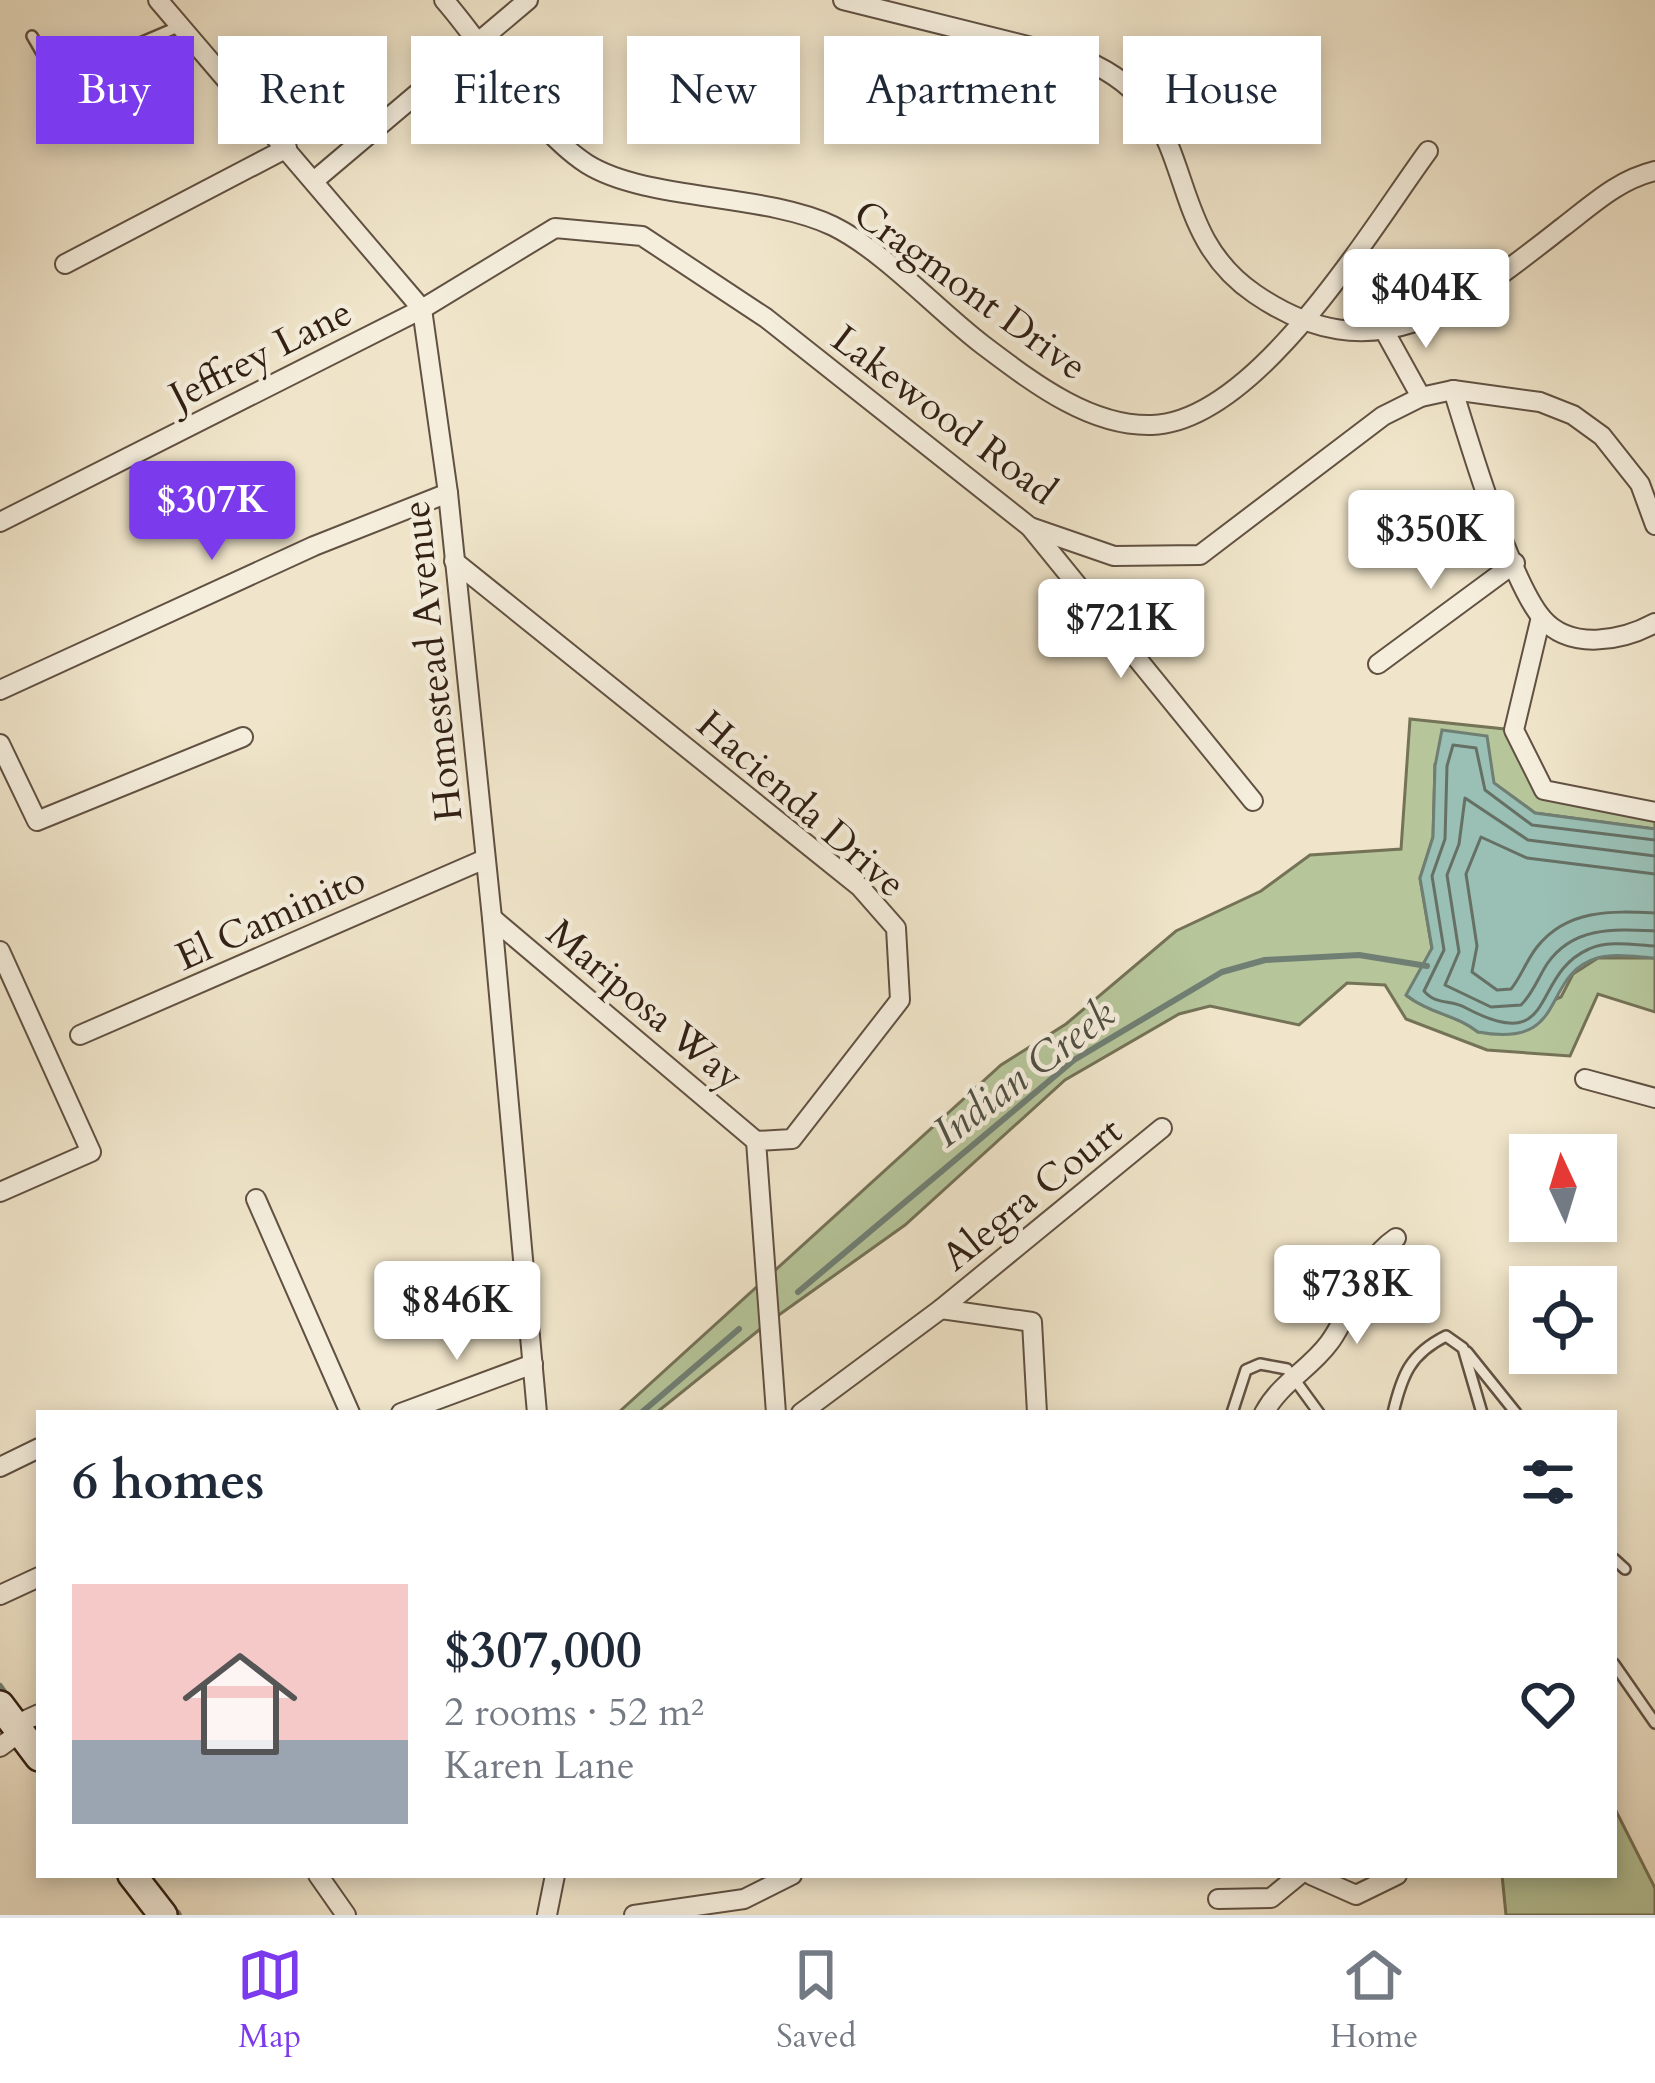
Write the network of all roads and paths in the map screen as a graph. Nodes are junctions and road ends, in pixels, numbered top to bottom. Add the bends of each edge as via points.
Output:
1 (158, 0) edge
2 (444, 0) edge
3 (528, 0) edge
4 (843, 0) edge
5 (180, 26) junction
6 (32, 36) dead end
7 (475, 36) edge
8 (485, 36) edge
9 (411, 99) edge
10 (566, 144) edge
11 (287, 148) junction
12 (1428, 151) dead end
13 (1655, 171) edge
14 (315, 180) junction
15 (64, 264) dead end
16 (422, 309) junction
17 (1304, 321) junction
18 (1385, 332) junction
19 (1454, 390) junction
20 (1421, 397) junction
21 (448, 493) junction
22 (0, 522) edge
23 (1655, 525) edge
24 (1030, 527) junction
25 (454, 561) junction
26 (1515, 563) junction
27 (1541, 617) junction
28 (1655, 623) edge
29 (1378, 664) dead end
30 (0, 690) edge
31 (243, 737) dead end
32 (0, 744) edge
33 (1253, 801) dead end
34 (1655, 812) edge
35 (485, 859) junction
36 (492, 918) junction
37 (0, 951) edge
38 (80, 1036) dead end
39 (1585, 1078) dead end
40 (1655, 1099) edge
41 (1162, 1128) dead end
42 (756, 1141) junction
43 (0, 1192) edge
44 (256, 1199) dead end
45 (1396, 1238) dead end
46 (941, 1309) junction
47 (1463, 1348) junction
48 (533, 1364) junction
49 (1292, 1374) junction
50 (349, 1410) edge
51 (409, 1410) edge
52 (537, 1410) edge
53 (776, 1410) edge
54 (805, 1410) edge
55 (1036, 1410) edge
56 (1233, 1410) edge
57 (1266, 1410) edge
58 (1317, 1410) edge
59 (1394, 1410) edge
60 (1481, 1410) edge
61 (1514, 1410) edge
62 (36, 1449) edge
63 (0, 1467) edge
64 (1617, 1562) edge
65 (1625, 1569) dead end
66 (36, 1578) edge
67 (0, 1595) edge
68 (1617, 1668) edge
69 (1655, 1723) edge
70 (15, 1725) edge
71 (36, 1753) edge
72 (134, 1878) edge
73 (320, 1878) edge
74 (554, 1878) edge
75 (786, 1878) edge
76 (1296, 1878) edge
77 (1317, 1878) edge
78 (1391, 1878) edge
79 (1218, 1899) dead end
80 (163, 1915) edge
81 (346, 1915) edge
82 (547, 1915) edge
83 (634, 1915) edge

1 - 5 street
2 - 7 street, Cragmont Drive
3 - 8 street
4 - 17 street via 1084,60 1120,78 1160,119 1209,250 1240,283
5 - 6 lane via 65,75 50,68
5 - 11 street
9 - 14 street
10 - 17 street, Cragmont Drive via 622,178 835,227 985,346 1100,416 1149,425 1203,413 1226,401
11 - 14 street
11 - 15 street
12 - 17 street, Cragmont Drive
13 - 18 street via 1619,183 1472,298
14 - 16 street
16 - 21 street, Homestead Avenue
16 - 22 street, Jeffrey Lane
16 - 24 street, Lakewood Road via 555,228 642,236 766,318
17 - 18 street
18 - 20 street
19 - 20 street, Lakewood Road
19 - 23 street, Lakewood Road via 1540,401 1573,415 1602,436 1640,484
19 - 26 street
20 - 24 street, Lakewood Road via 1384,416 1200,555 1114,556
21 - 25 street, Homestead Avenue
21 - 30 street
24 - 33 street
25 - 35 street, Homestead Avenue
25 - 42 street, Hacienda Drive via 860,887 896,928 900,1000 792,1139
26 - 27 street
26 - 29 street
27 - 28 street via 1586,640
27 - 34 street via 1514,730 1544,790
31 - 32 street via 37,821
35 - 36 street, Homestead Avenue
35 - 38 street, El Caminito
36 - 42 street, Mariposa Way
36 - 48 street, Homestead Avenue
37 - 43 street via 91,1152
39 - 40 street
41 - 46 street, Alegra Court
42 - 53 street
44 - 50 street
45 - 49 street via 1370,1261 1329,1342
46 - 54 street, Alegra Court
46 - 55 street via 1032,1322
47 - 59 lane via 1446,1336 1422,1348 1402,1373
47 - 60 lane
47 - 61 lane
48 - 51 street
48 - 52 street, Homestead Avenue
49 - 56 lane via 1279,1365 1246,1370
49 - 57 street
49 - 58 lane
62 - 63 street
64 - 65 lane
66 - 67 street
68 - 69 lane
70 - 71 street
72 - 80 street
73 - 81 street
74 - 82 street
75 - 83 street via 744,1899
76 - 79 street via 1271,1898
77 - 78 street via 1355,1895

